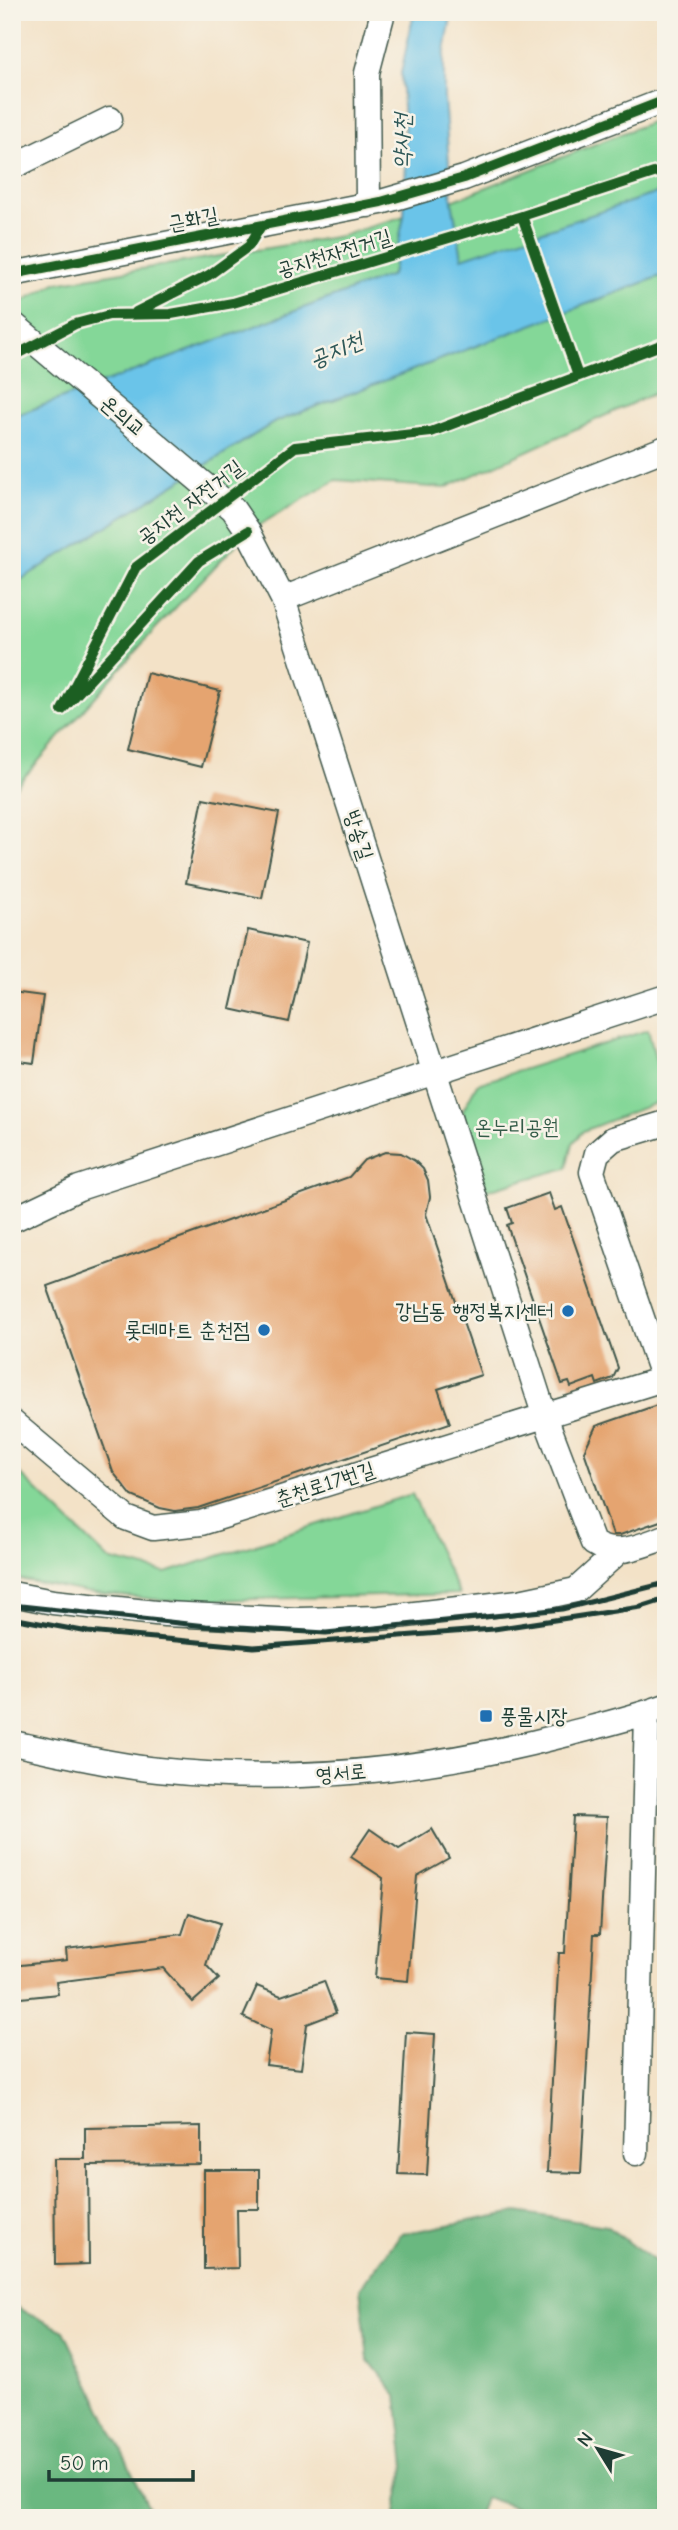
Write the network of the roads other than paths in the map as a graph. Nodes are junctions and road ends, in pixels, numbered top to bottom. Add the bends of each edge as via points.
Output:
1 (383, 12) edge
2 (666, 100) edge
3 (110, 119) dead end
4 (12, 167) edge
5 (375, 204) junction
6 (12, 274) edge
7 (12, 323) edge
8 (666, 448) edge
9 (233, 509) joint
10 (284, 599) junction
11 (666, 997) edge
12 (435, 1070) junction
13 (666, 1123) edge
14 (12, 1220) edge
15 (664, 1379) edge
16 (544, 1414) junction
17 (12, 1422) edge
18 (666, 1537) edge
19 (618, 1552) junction
20 (12, 1594) edge
21 (656, 1709) edge
22 (12, 1742) edge
23 (636, 2153) dead end

1 - 5 street via 367,73
2 - 5 street, 근화길 via 464,178
3 - 4 street
5 - 6 street, 근화길
7 - 9 street, 온의교
8 - 10 street
9 - 10 street, 방송길
10 - 12 street, 방송길
11 - 12 street
12 - 14 street via 79,1188
12 - 16 street, 방송길
13 - 15 street via 613,1139 597,1153 592,1172
15 - 16 street, 춘천로17번길
16 - 17 street, 춘천로17번길 via 201,1523 158,1528 121,1515
16 - 19 street via 593,1543
18 - 19 street
19 - 20 street via 576,1590 519,1602 380,1618 165,1615
21 - 22 street, 영서로 via 483,1755 317,1776 157,1770
21 - 23 street

